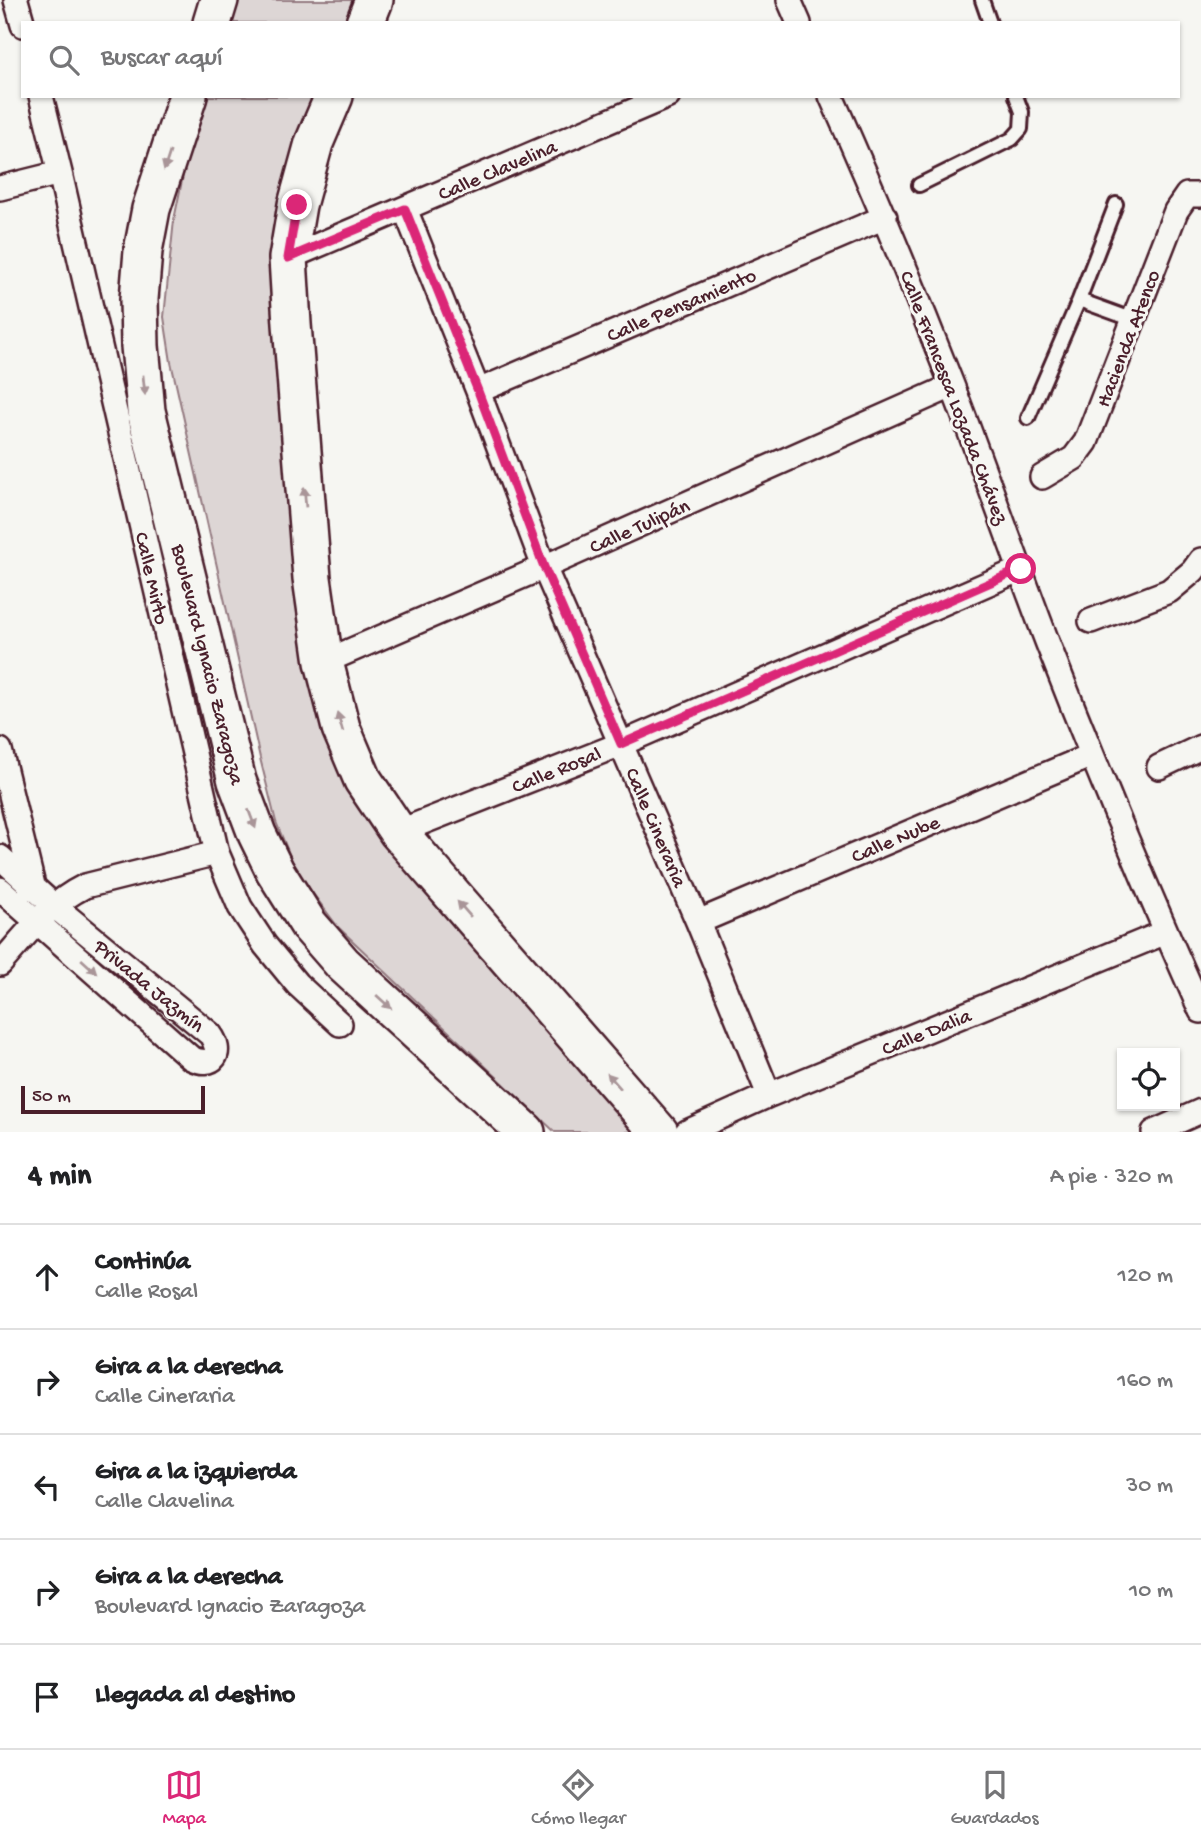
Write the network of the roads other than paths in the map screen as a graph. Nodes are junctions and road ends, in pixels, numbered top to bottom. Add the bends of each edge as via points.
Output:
1 (16, 0) edge
2 (219, 0) edge
3 (374, 0) edge
4 (789, 0) edge
5 (982, 0) edge
6 (22, 21) edge
7 (213, 21) edge
8 (366, 21) edge
9 (798, 21) edge
10 (989, 21) edge
11 (41, 98) edge
12 (187, 98) edge
13 (333, 98) edge
14 (663, 98) edge
15 (832, 98) edge
16 (1017, 98) edge
17 (60, 173) junction
18 (919, 185) dead end
19 (0, 188) edge
20 (1201, 195) edge
21 (1116, 204) dead end
22 (405, 209) junction
23 (885, 217) junction
24 (288, 258) junction
25 (1079, 300) junction
26 (1134, 320) junction
27 (952, 386) junction
28 (478, 391) junction
29 (1028, 418) dead end
30 (1042, 477) dead end
31 (1201, 560) edge
32 (544, 567) junction
33 (1021, 569) junction
34 (1091, 621) dead end
35 (324, 662) junction
36 (621, 744) junction
37 (1201, 747) edge
38 (0, 750) edge
39 (1092, 755) junction
40 (1159, 766) dead end
41 (398, 832) junction
42 (217, 853) junction
43 (0, 857) edge
44 (33, 885) junction
45 (8, 895) edge
46 (46, 913) junction
47 (698, 922) junction
48 (1166, 932) junction
49 (0, 964) edge
50 (1201, 1011) edge
51 (340, 1024) dead end
52 (769, 1095) junction
53 (1201, 1111) edge
54 (526, 1132) edge
55 (659, 1132) edge
56 (687, 1132) edge
57 (1154, 1132) edge

1 - 6 street
2 - 7 main road
3 - 8 main road
4 - 9 street
5 - 10 lane
11 - 17 street, Calle Mirto
12 -> 54 main road, Boulevard Ignacio Zaragoza via 151,209 139,299 140,346 146,411 237,781 275,871 309,925 343,964
13 - 24 main road via 314,143
14 - 22 street, Calle Clavelina
15 - 23 street, Calle Francesca Lozada Chávez
16 - 18 lane via 1021,129 1012,139
17 - 19 street
17 - 42 street, Calle Mirto
20 - 26 street, Hacienda Atenco via 1187,195 1176,211
21 - 25 lane
22 - 24 street, Calle Clavelina
22 - 28 street, Calle Cineraria
23 - 27 street, Calle Francesca Lozada Chávez
23 - 28 street, Calle Pensamiento
35 -> 24 main road via 312,578
25 - 26 lane
25 - 29 lane
26 - 30 street, Hacienda Atenco via 1086,442 1074,458
27 - 32 street, Calle Tulipán
27 - 33 street, Calle Francesca Lozada Chávez
28 - 32 street, Calle Cineraria
31 - 34 street via 1169,591
32 - 35 street, Calle Tulipán
32 - 36 street, Calle Cineraria
33 - 36 street, Calle Rosal
33 - 39 street, Calle Francesca Lozada Chávez
41 -> 35 main road via 363,780 341,728
36 - 41 street, Calle Rosal
36 - 47 street, Calle Cineraria
37 - 40 street
38 - 44 street
39 - 47 street, Calle Nube
39 - 48 street, Calle Francesca Lozada Chávez
55 -> 41 main road
42 - 46 street via 85,886
42 - 51 street, Calle Mirto via 240,907 265,945 297,984
43 - 44 street
44 - 45 street
44 - 46 street
45 - 46 street
46 -> 46 street, Privada Jazmín via 191,1058 199,1062 214,1059 217,1052 210,1034
46 - 49 street
47 - 52 street, Calle Cineraria
48 - 50 street, Calle Francesca Lozada Chávez
48 - 52 street, Calle Dalia
52 - 56 street, Calle Dalia
53 - 57 street

